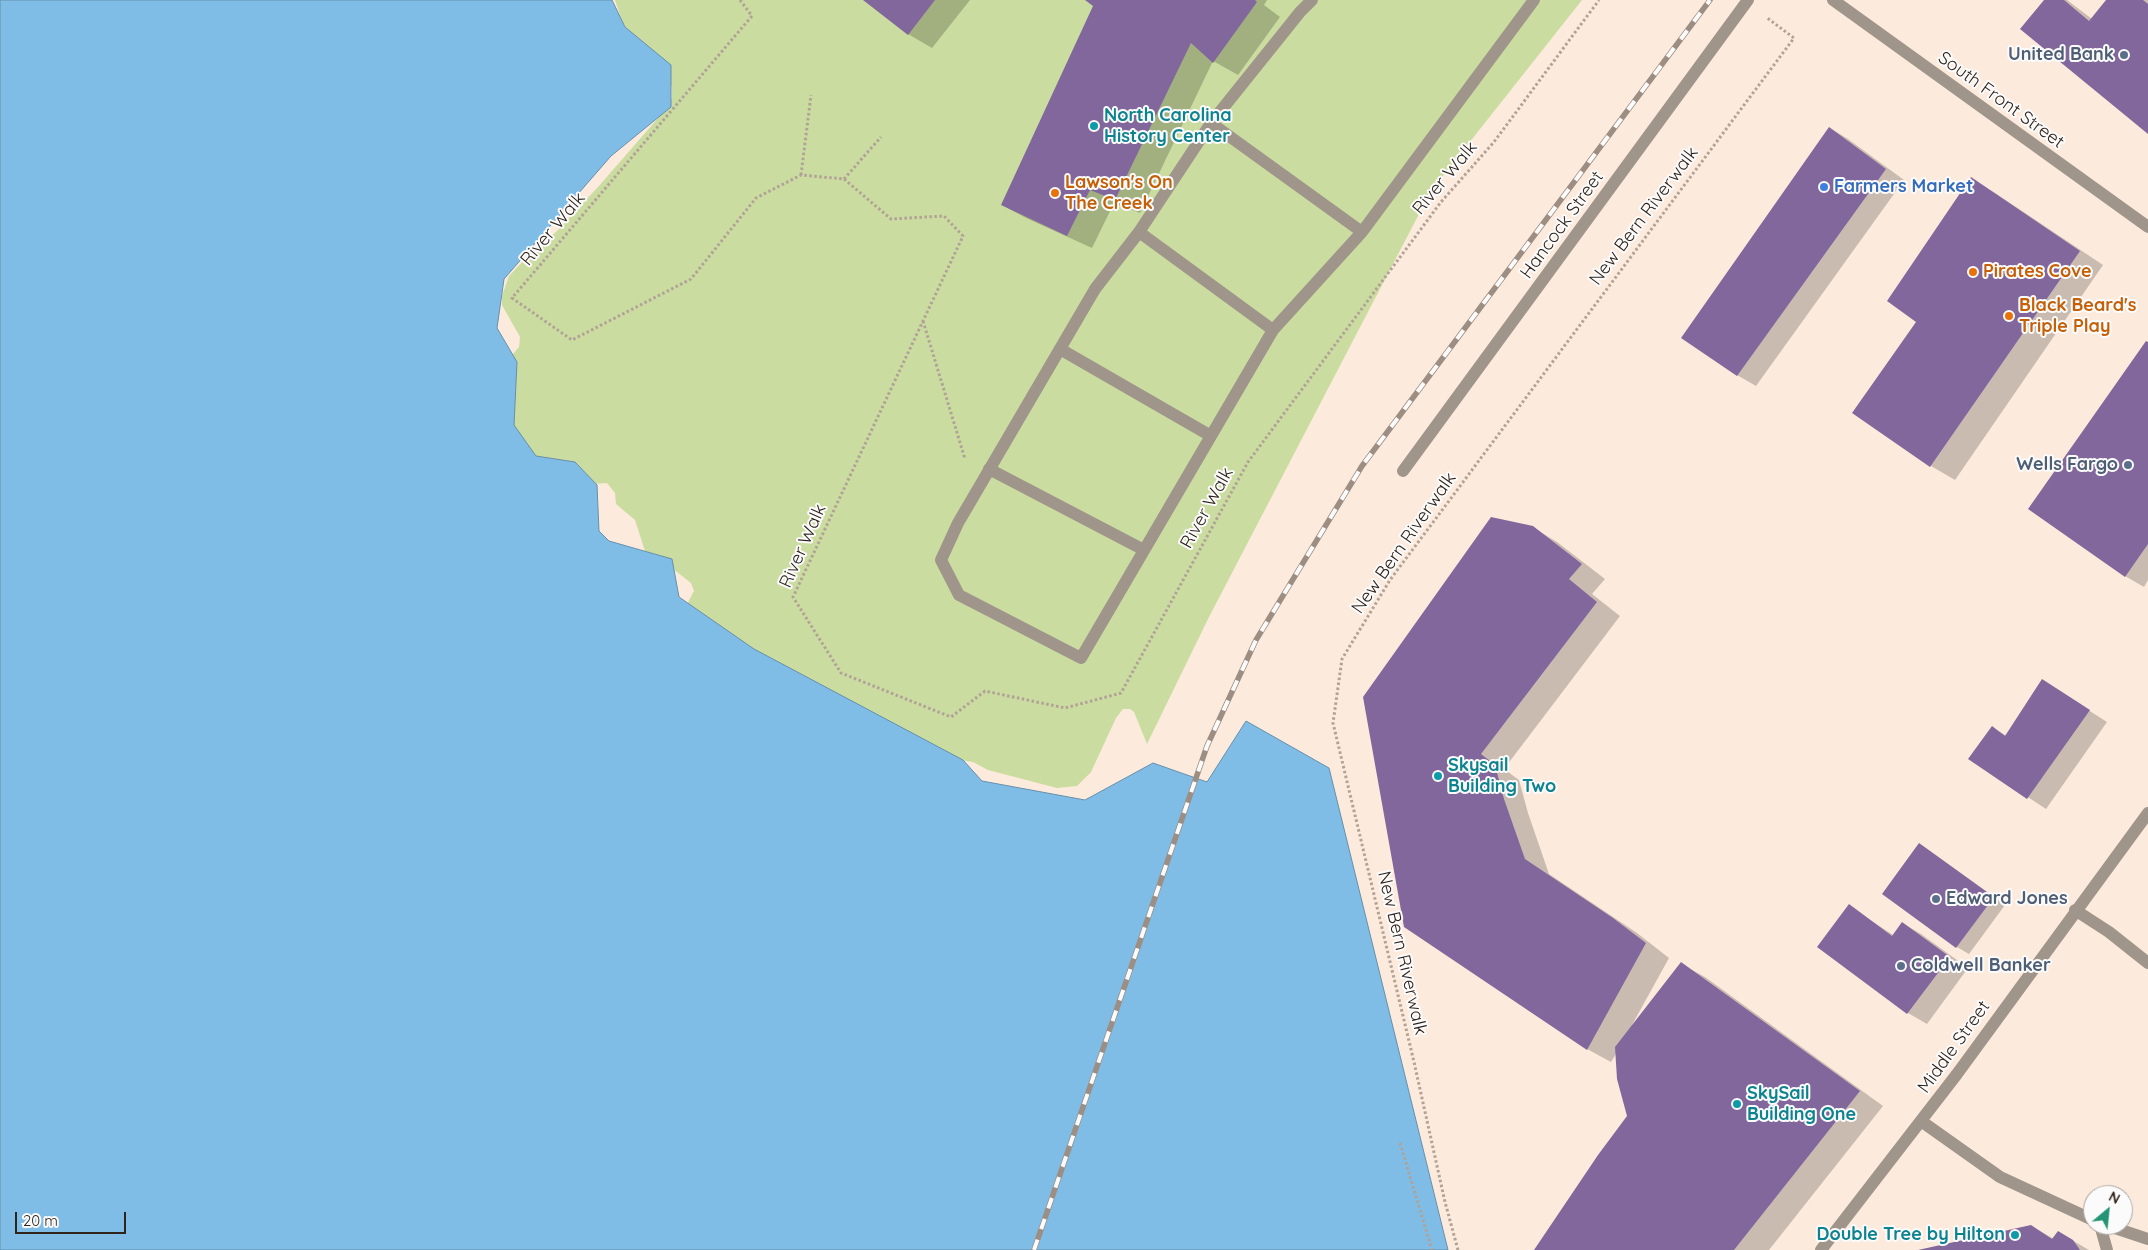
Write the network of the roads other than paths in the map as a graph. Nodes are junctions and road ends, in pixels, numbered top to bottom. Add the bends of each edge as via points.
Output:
1 (1312, 0) edge
2 (1534, 0) edge
3 (1748, 0) edge
4 (1833, 0) edge
5 (1210, 123) junction
6 (2148, 227) edge
7 (1138, 232) junction
8 (1362, 232) junction
9 (1273, 330) junction
10 (1060, 349) junction
11 (1211, 436) junction
12 (989, 469) junction
13 (1403, 472) dead end
14 (1144, 550) junction
15 (2148, 813) edge
16 (2075, 910) junction
17 (2148, 963) edge
18 (1921, 1121) junction
19 (2083, 1215) edge
20 (2133, 1234) edge
21 (2103, 1235) edge
22 (2148, 1239) edge
23 (1821, 1250) edge
24 (2108, 1250) edge

1 - 5 street
2 - 8 street
3 - 13 street, Hancock Street
4 - 6 street, South Front Street
5 - 7 street
5 - 8 street
7 - 9 street
7 - 10 street via 1095,290
8 - 9 street
9 - 11 street
10 - 11 street
10 - 12 street
11 - 14 street
12 - 14 street
12 - 14 street via 958,522 941,560 959,595 1081,658
15 - 16 street, Middle Street
16 - 17 street
16 - 18 street, Middle Street
18 - 19 street via 2000,1177
18 - 23 street, Middle Street
20 - 22 street
21 - 24 street

